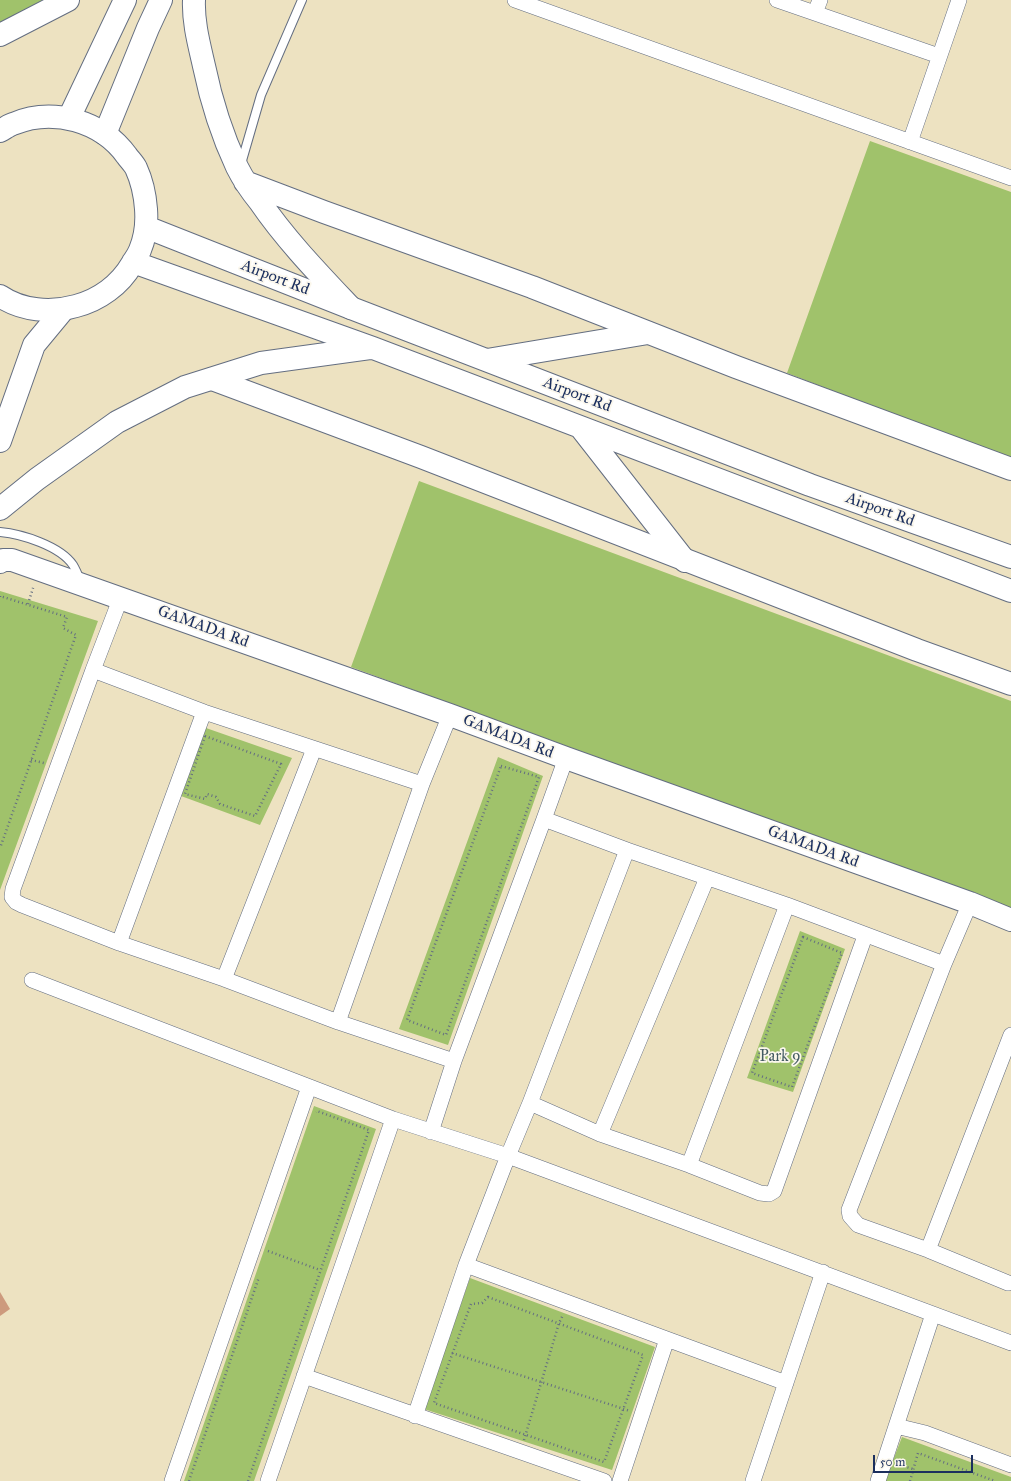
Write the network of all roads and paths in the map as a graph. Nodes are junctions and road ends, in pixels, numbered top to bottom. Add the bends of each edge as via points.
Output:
1 (68, 0) edge
2 (125, 0) edge
3 (161, 0) edge
4 (194, 0) edge
5 (302, 0) edge
6 (515, 0) edge
7 (777, 0) edge
8 (959, 0) edge
9 (817, 7) edge
10 (0, 35) edge
11 (939, 56) junction
12 (69, 118) junction
13 (0, 131) edge
14 (105, 134) junction
15 (910, 142) junction
16 (242, 176) junction
17 (1011, 178) edge
18 (146, 227) junction
19 (133, 262) junction
20 (1, 299) edge
21 (351, 308) junction
22 (63, 310) junction
23 (648, 333) junction
24 (373, 348) junction
25 (486, 360) junction
26 (212, 379) junction
27 (580, 427) junction
28 (0, 441) edge
29 (1011, 469) edge
30 (0, 509) edge
31 (0, 532) edge
32 (1011, 557) edge
33 (685, 560) junction
34 (2, 561) edge
35 (82, 584) junction
36 (1011, 591) edge
37 (0, 597) edge
38 (121, 597) junction
39 (93, 670) junction
40 (1011, 684) edge
41 (204, 712) junction
42 (450, 715) junction
43 (204, 736) joint
44 (314, 749) junction
45 (566, 758) junction
46 (422, 784) junction
47 (544, 819) junction
48 (0, 848) edge
49 (627, 850) junction
50 (707, 878) junction
51 (970, 903) junction
52 (787, 905) junction
53 (1011, 920) edge
54 (865, 936) junction
55 (119, 943) junction
56 (842, 953) joint
57 (944, 964) junction
58 (224, 979) junction
59 (32, 980) dead end
60 (338, 1022) junction
61 (446, 1035) joint
62 (1011, 1035) edge
63 (454, 1061) junction
64 (309, 1087) junction
65 (530, 1104) junction
66 (314, 1118) dead end
67 (393, 1119) junction
68 (432, 1132) junction
69 (600, 1134) junction
70 (508, 1156) junction
71 (689, 1165) junction
72 (928, 1250) junction
73 (266, 1258) dead end
74 (466, 1265) junction
75 (320, 1270) junction
76 (823, 1272) junction
77 (261, 1273) dead end
78 (1010, 1280) edge
79 (933, 1314) junction
80 (559, 1323) junction
81 (668, 1339) junction
82 (1011, 1343) edge
83 (438, 1349) junction
84 (452, 1353) junction
85 (304, 1376) junction
86 (541, 1382) junction
87 (786, 1383) junction
88 (624, 1409) junction
89 (642, 1415) junction
90 (415, 1416) junction
91 (896, 1426) junction
92 (525, 1434) junction
93 (1011, 1465) edge
94 (172, 1481) edge
95 (189, 1481) edge
96 (248, 1481) edge
97 (268, 1481) edge
98 (604, 1481) edge
99 (620, 1481) edge
100 (754, 1481) edge
101 (878, 1481) edge
102 (910, 1481) edge
103 (995, 1481) edge

1 - 10 main road
2 - 12 main road
3 - 14 main road
4 - 16 main road via 196,26 208,83 219,121
5 - 16 lane via 261,95
6 - 15 street
7 - 9 street
8 - 11 street
9 - 11 street
11 - 15 street
12 - 13 main road via 41,117 13,124
12 - 14 main road
14 - 18 main road via 119,144 136,167 145,194
15 - 17 street
16 - 21 main road via 288,239
16 - 23 main road via 324,212 532,287
18 - 19 main road via 140,250
18 - 21 main road, Airport Rd
19 - 22 main road via 109,290 88,303
19 - 24 main road
20 - 22 main road via 35,310
21 - 25 main road, Airport Rd
22 - 28 main road via 34,345
23 - 25 main road
23 - 29 main road
24 - 26 main road via 261,363
24 - 27 main road
25 - 32 main road, Airport Rd via 817,487
26 - 30 main road via 185,387 116,422
26 - 33 main road
27 - 33 main road
27 - 36 main road
31 - 35 lane via 14,534 53,548 72,564
33 - 40 main road
34 - 35 main road, GAMADA Rd via 12,560
35 - 38 main road, GAMADA Rd
37 - 48 path via 67,617 63,628 76,635
38 - 39 street
38 - 42 main road, GAMADA Rd
39 - 41 street
39 - 55 street via 13,888 12,897 22,905
41 - 44 street
41 - 55 street
42 - 45 main road, GAMADA Rd
42 - 46 street
43 - 43 path via 185,794 205,799 207,794 216,797 220,804 255,816 281,764
44 - 46 street
44 - 58 street
45 - 47 street
45 - 51 main road, GAMADA Rd
46 - 60 street
47 - 49 street
47 - 63 street
49 - 50 street
49 - 65 street
50 - 52 street
50 - 69 street
51 - 53 main road, GAMADA Rd
51 - 57 street
52 - 54 street
52 - 71 street
54 - 57 street
54 - 71 street via 774,1191 769,1194 760,1193
55 - 58 street
56 - 56 path via 792,1087 752,1073 803,937
57 - 72 street via 849,1210 850,1216 858,1225
58 - 60 street
59 - 64 street
60 - 63 street
61 - 61 path via 407,1020 501,766 539,777
62 - 72 street
63 - 68 street
64 - 67 street
64 - 94 street
65 - 69 street
65 - 70 street
66 - 75 path via 317,1111 369,1130
67 - 68 street
67 - 85 street
68 - 70 street
69 - 71 street
70 - 74 street
70 - 76 street
72 - 78 street
73 - 75 path via 268,1251
74 - 81 street
74 - 83 street
75 - 96 path
76 - 79 street
76 - 87 street
77 - 95 path
79 - 82 street
79 - 91 street
80 - 84 path via 488,1297 482,1304 471,1304
80 - 86 path
80 - 88 path via 644,1354
81 - 87 street
81 - 89 street
83 - 84 path
83 - 90 street
84 - 86 path
84 - 92 path via 434,1403
85 - 90 street
85 - 97 street
86 - 88 path
86 - 92 path
87 - 100 street
88 - 89 path
88 - 92 path via 604,1462
89 - 99 street
90 - 98 street
91 - 93 street via 925,1433
91 - 101 street
102 - 103 path via 918,1453

